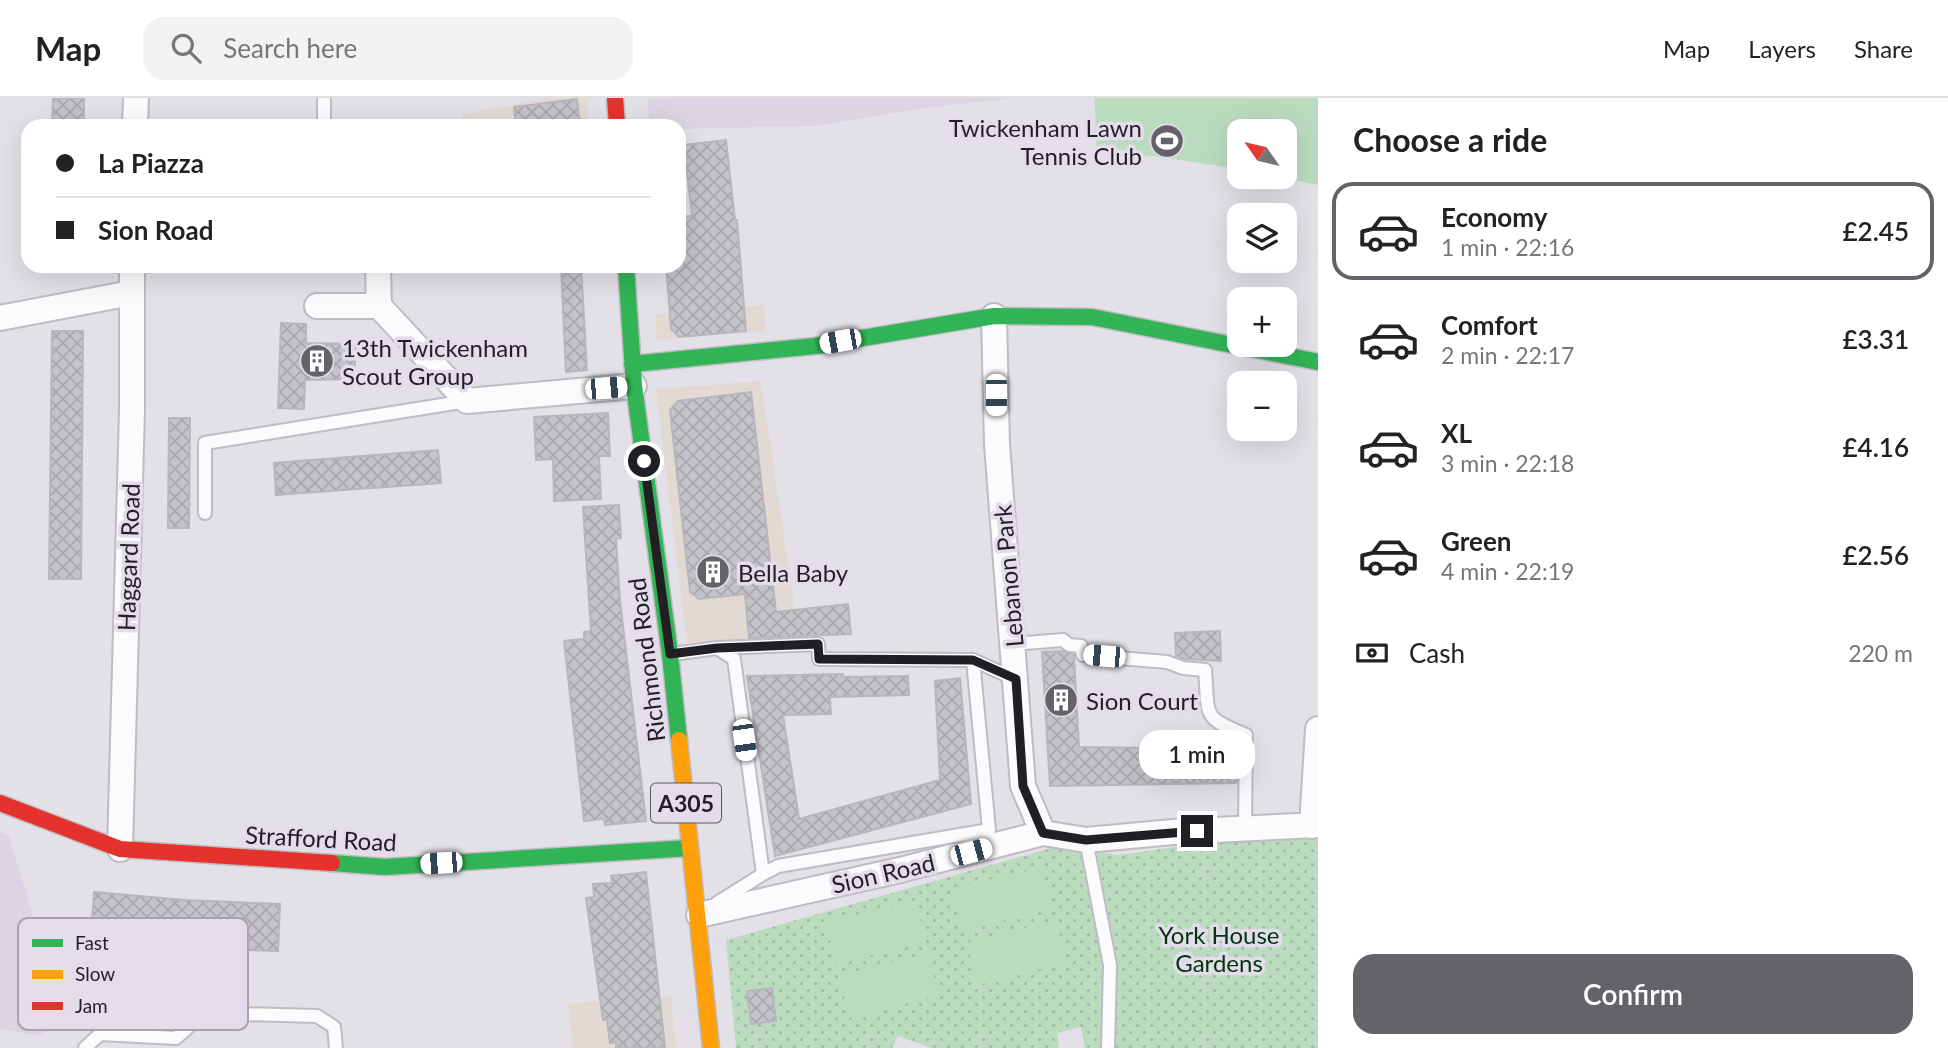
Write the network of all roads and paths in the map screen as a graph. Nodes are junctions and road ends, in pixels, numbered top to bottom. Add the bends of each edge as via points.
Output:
1 (136, 98) edge
2 (324, 98) edge
3 (615, 98) edge
4 (135, 119) edge
5 (324, 119) edge
6 (616, 119) edge
7 (132, 273) edge
8 (378, 273) edge
9 (626, 273) edge
10 (131, 293) junction
11 (317, 306) dead end
12 (379, 306) junction
13 (994, 316) junction
14 (0, 318) edge
15 (1318, 362) edge
16 (633, 375) junction
17 (467, 401) junction
18 (205, 513) dead end
19 (1013, 644) junction
20 (717, 648) junction
21 (670, 654) junction
22 (973, 660) junction
23 (1016, 679) junction
24 (1318, 729) edge
25 (0, 803) edge
26 (1315, 826) edge
27 (1245, 829) junction
28 (989, 830) junction
29 (1043, 833) junction
30 (1086, 840) junction
31 (690, 848) junction
32 (120, 849) junction
33 (763, 874) junction
34 (699, 915) junction
35 (248, 1014) edge
36 (185, 1030) edge
37 (85, 1048) edge
38 (336, 1048) edge
39 (711, 1048) edge
40 (1108, 1048) edge

1 - 4 street
2 - 5 lane
3 - 6 street
7 - 10 street, Haggard Road
8 - 12 street
9 - 16 street, Richmond Road / A305
10 - 14 street
10 - 32 street, Haggard Road
11 - 12 street
12 - 17 street
13 - 15 street via 1092,317
13 - 16 street
13 - 19 street, Lebanon Park via 997,444
16 - 17 street
16 - 21 street, Richmond Road / A305
17 - 18 lane via 205,443
19 - 23 street, Lebanon Park
19 - 27 lane via 1063,640 1081,646 1083,655 1205,670 1209,713 1217,723 1246,735
20 - 21 lane
20 - 22 lane via 818,644 819,659
20 - 33 lane via 734,659
21 - 31 street, Richmond Road / A305
22 - 23 lane
22 - 28 lane
23 - 29 street, Lebanon Park via 1023,786
24 - 26 street
25 - 32 street, Strafford Road
26 - 27 street, Sion Road
27 - 30 street, Sion Road
28 - 29 lane
28 - 33 lane via 778,866
29 - 30 street, Sion Road
29 - 34 street, Sion Road
30 - 40 lane via 1110,965
31 - 32 street, Strafford Road via 385,867
31 - 34 street, Richmond Road / A305
33 - 34 lane
34 - 39 street, Richmond Road / A305
35 - 38 lane via 317,1016 334,1027
36 - 37 lane via 176,1038 100,1034

